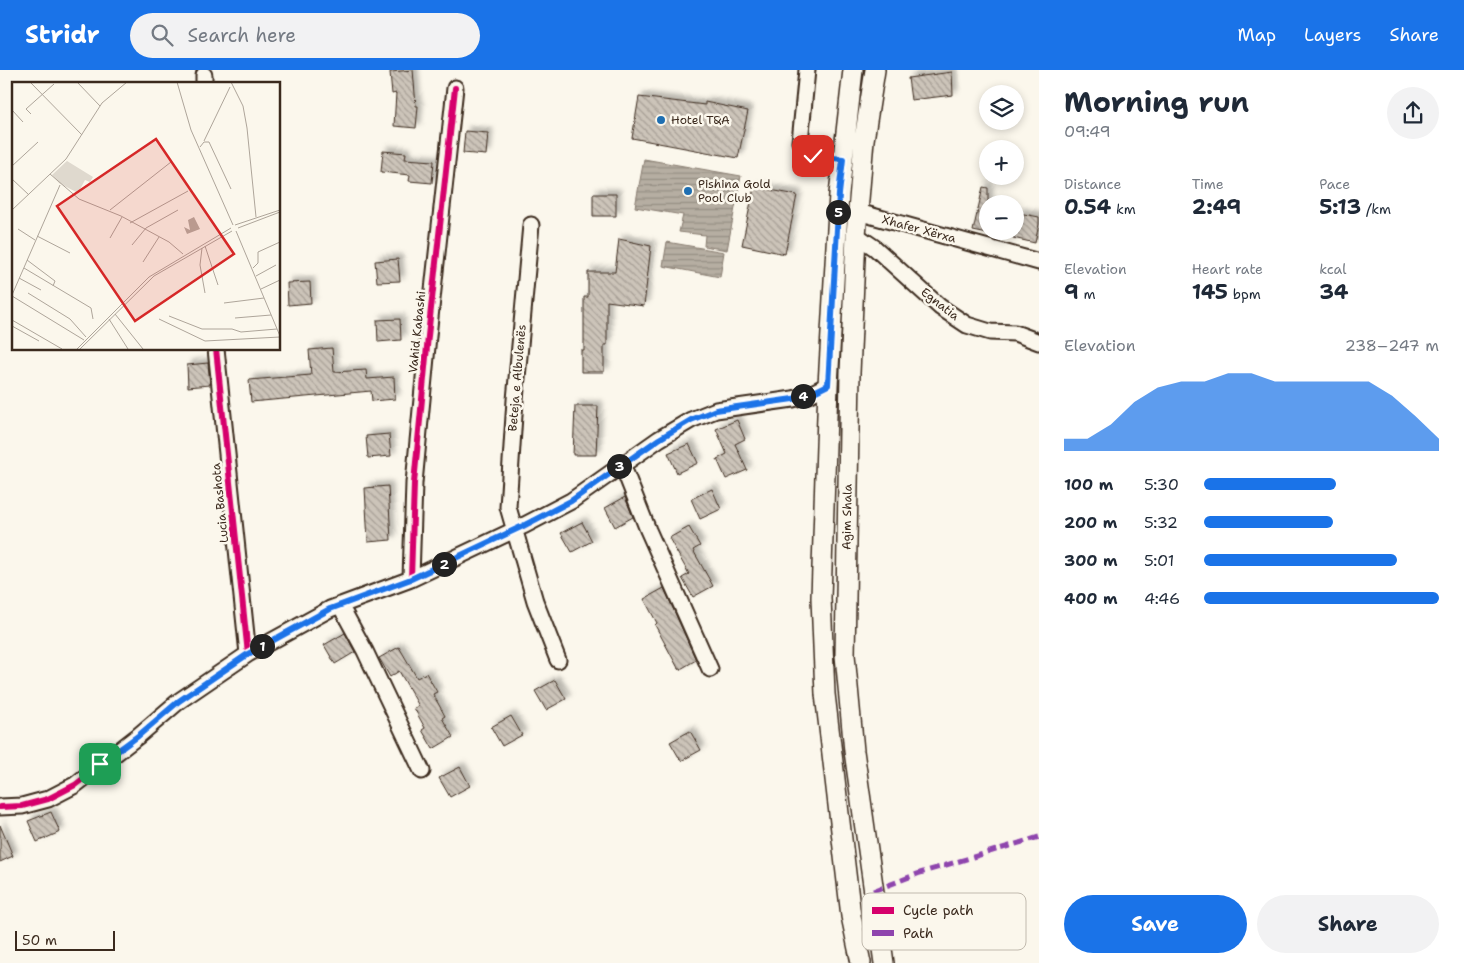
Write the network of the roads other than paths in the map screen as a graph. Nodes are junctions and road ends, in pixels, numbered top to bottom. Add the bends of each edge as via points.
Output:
1 (807, 70) edge
2 (853, 70) edge
3 (875, 70) edge
4 (455, 88) dead end
5 (843, 159) junction
6 (858, 212) junction
7 (531, 225) dead end
8 (856, 235) junction
9 (1039, 262) edge
10 (1039, 342) edge
11 (216, 350) edge
12 (828, 385) junction
13 (622, 464) junction
14 (514, 530) junction
15 (411, 579) junction
16 (340, 605) junction
17 (248, 654) junction
18 (558, 660) dead end
19 (710, 669) dead end
20 (422, 771) dead end
21 (0, 808) edge
22 (874, 893) edge
23 (882, 950) edge
24 (861, 963) edge
25 (884, 963) edge

1 - 5 street via 800,142 804,151 813,156
2 - 5 main road, Agim Shala
3 - 6 main road, Agim Shala via 864,140
4 - 15 street, Vahid Kabashi via 414,483
5 - 12 main road, Agim Shala
6 - 8 main road, Agim Shala
6 - 9 street, Xhafer Xërxa
7 - 14 street, Beteja e Albulenës via 508,507
8 - 10 street, Egnatia via 940,307 967,325 990,332 1015,333
8 - 22 main road, Agim Shala via 845,655 854,750
11 - 17 street, Lucia Bashota
12 - 13 street via 793,399 716,410 691,420
12 - 24 main road, Agim Shala via 821,598 825,694 851,916
13 - 14 street via 571,501
13 - 19 street
14 - 15 street
14 - 18 street, Beteja e Albulenës via 535,601
15 - 16 street
16 - 17 street
16 - 20 street
17 - 21 street via 179,701 75,785 48,799
23 - 25 main road, Agim Shala

